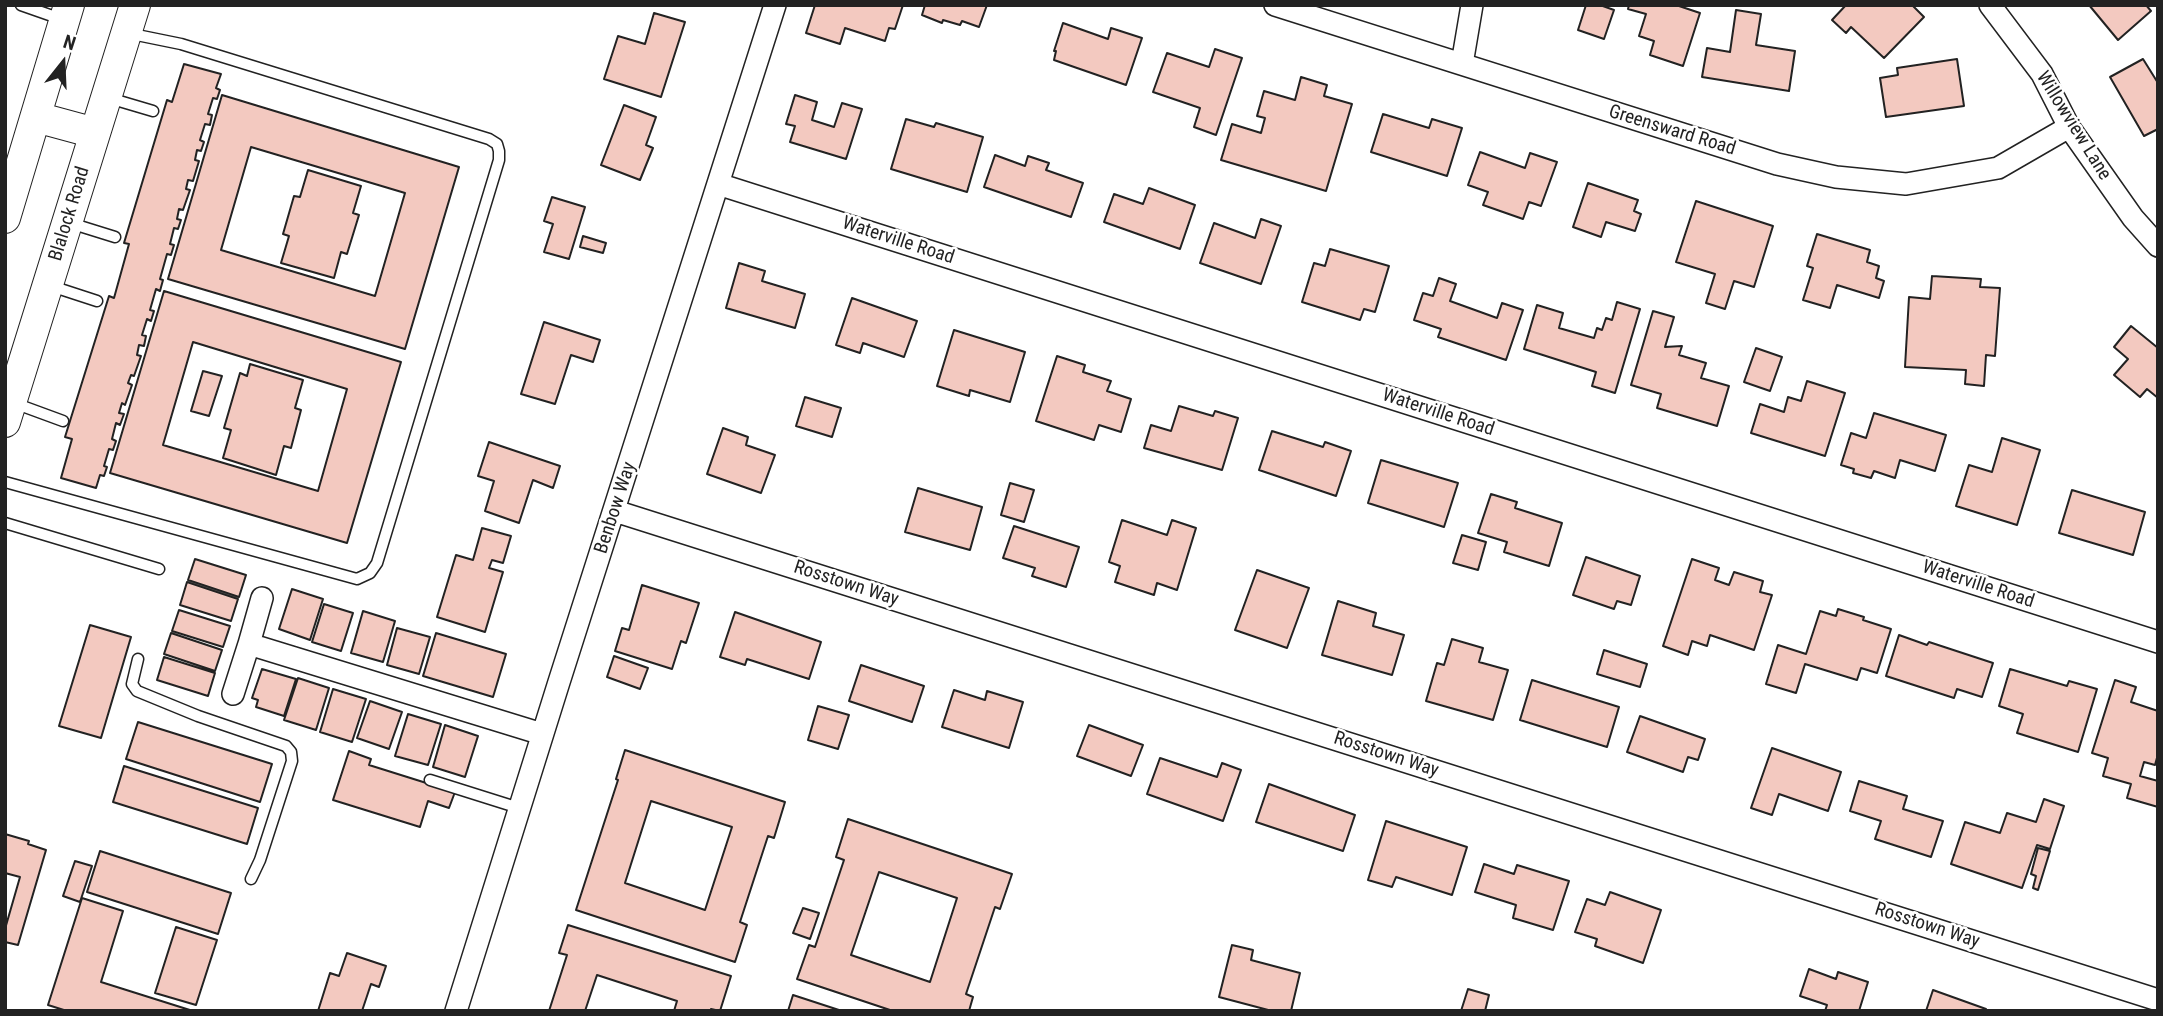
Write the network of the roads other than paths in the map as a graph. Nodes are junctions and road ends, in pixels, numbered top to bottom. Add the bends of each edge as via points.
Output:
1 (21, 5) edge
2 (775, 5) edge
3 (1275, 5) edge
4 (1472, 5) edge
5 (1990, 5) edge
6 (67, 13) edge
7 (131, 19) edge
8 (1461, 64) junction
9 (107, 97) junction
10 (153, 111) dead end
11 (36, 117) junction
12 (2069, 127) junction
13 (95, 133) junction
14 (718, 184) junction
15 (5, 218) edge
16 (68, 222) junction
17 (115, 237) dead end
18 (2158, 246) edge
19 (48, 286) junction
20 (97, 302) dead end
21 (8, 412) edge
22 (63, 421) dead end
23 (5, 482) edge
24 (615, 511) junction
25 (5, 523) edge
26 (159, 569) dead end
27 (262, 598) dead end
28 (2158, 642) edge
29 (248, 644) junction
30 (138, 659) dead end
31 (233, 694) dead end
32 (542, 734) junction
33 (430, 780) dead end
34 (519, 808) junction
35 (251, 880) dead end
36 (2158, 1000) edge
37 (456, 1011) edge

1 - 6 lane
2 - 14 street, Benbow Way
3 - 8 street, Greensward Road
4 - 8 street
5 - 12 street, Willowview Lane via 2042,74
6 - 11 main road
7 - 9 main road, Blalock Road
7 - 23 lane via 181,44 489,139 497,144 499,160 377,563 369,573 357,579
8 - 12 street, Greensward Road via 1777,164 1836,177 1906,184 1998,168
9 - 10 lane
9 - 13 main road, Blalock Road
11 - 13 main road
11 - 15 main road
12 - 18 street, Willowview Lane
13 - 16 main road, Blalock Road
14 - 24 street, Benbow Way
14 - 28 street, Waterville Road
16 - 17 lane
16 - 19 main road, Blalock Road
19 - 20 lane
19 - 21 main road, Blalock Road
21 - 22 lane
24 - 32 street, Benbow Way
24 - 36 street, Rosstown Way
25 - 26 lane
27 - 29 street
29 - 31 street
29 - 32 street
30 - 35 lane via 132,684 136,691 286,746 291,752 288,774
32 - 34 street, Benbow Way
33 - 34 lane
34 - 37 street, Benbow Way

